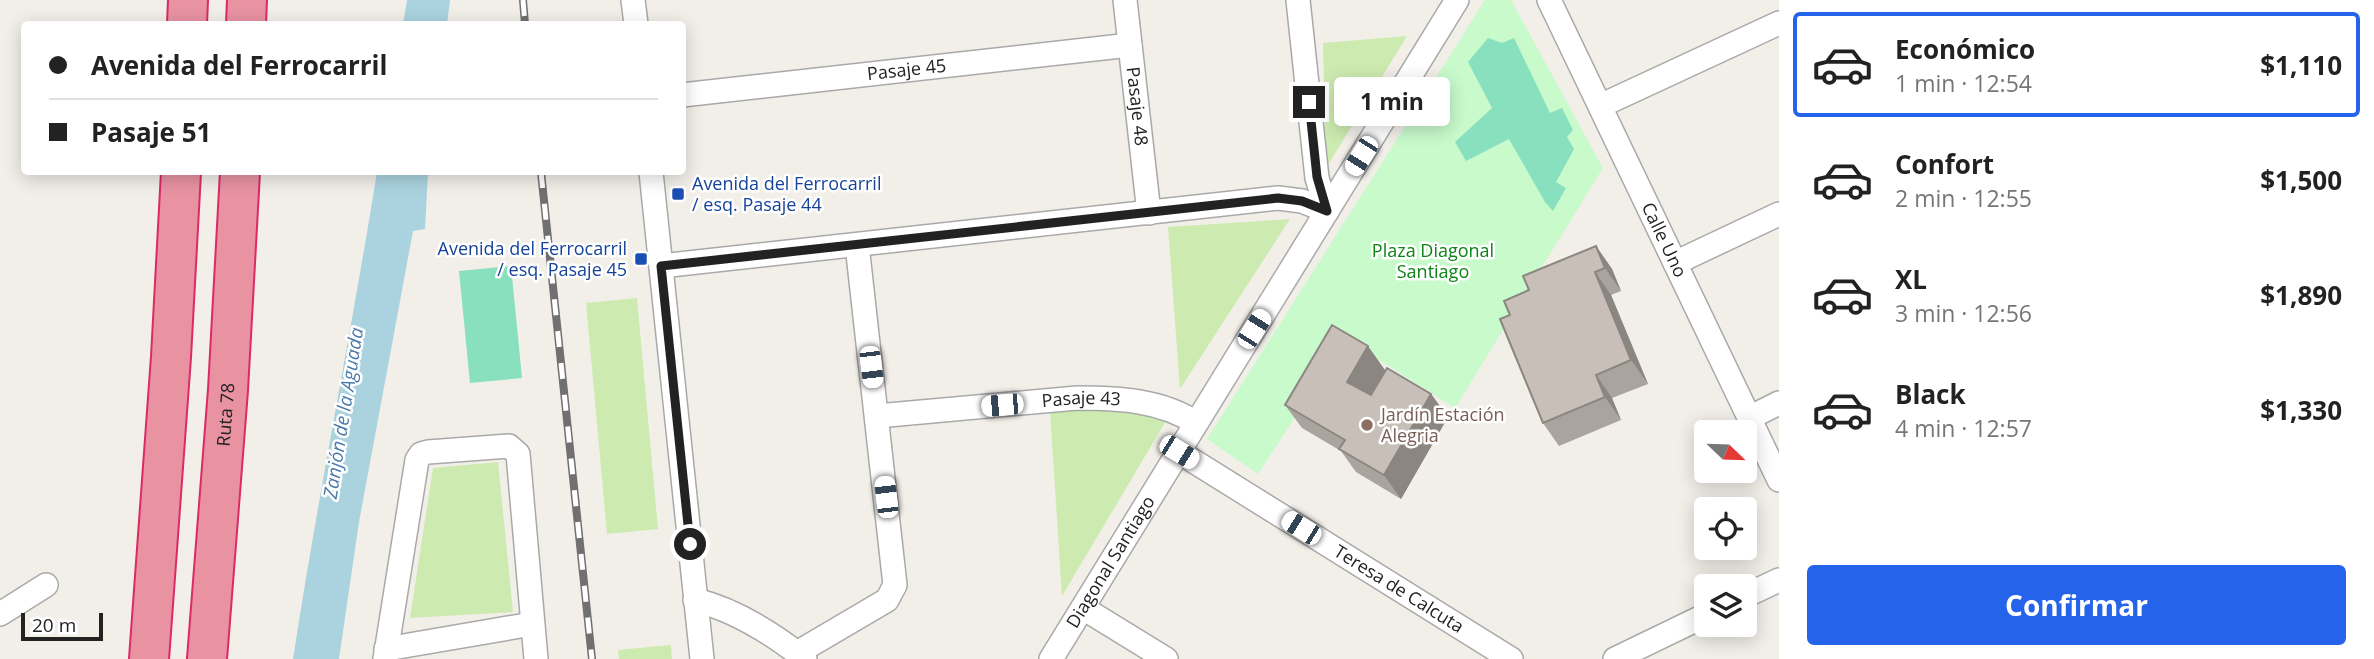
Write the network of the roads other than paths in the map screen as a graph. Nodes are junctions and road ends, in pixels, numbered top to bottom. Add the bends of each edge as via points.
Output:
1 (188, 0) edge
2 (247, 0) edge
3 (633, 0) edge
4 (1125, 0) edge
5 (1298, 0) edge
6 (1457, 0) edge
7 (1549, 0) edge
8 (187, 21) edge
9 (246, 21) edge
10 (636, 21) edge
11 (1779, 23) edge
12 (1130, 45) junction
13 (686, 95) edge
14 (1600, 106) junction
15 (181, 175) edge
16 (240, 175) edge
17 (651, 175) edge
18 (1327, 211) junction
19 (1149, 212) junction
20 (1779, 214) edge
21 (857, 245) junction
22 (1675, 263) junction
23 (661, 266) junction
24 (1779, 403) edge
25 (877, 416) junction
26 (1749, 418) junction
27 (1196, 423) junction
28 (1179, 452) junction
29 (1779, 480) edge
30 (1779, 580) edge
31 (46, 585) dead end
32 (1757, 590) edge
33 (695, 600) junction
34 (1083, 608) junction
35 (0, 614) edge
36 (1694, 621) edge
37 (532, 624) junction
38 (386, 654) edge
39 (801, 656) edge
40 (149, 659) edge
41 (207, 659) edge
42 (536, 659) edge
43 (702, 659) edge
44 (1051, 659) edge
45 (1166, 659) edge
46 (1511, 659) edge
47 (1615, 659) edge

1 - 8 highway
2 - 9 highway
3 - 10 street
4 - 12 street, Pasaje 48
5 - 18 street via 1317,177
6 - 18 street, Diagonal Santiago
7 - 14 street, Calle Uno
11 - 14 street
12 - 13 street, Pasaje 45
12 - 19 street, Pasaje 48
14 - 22 street, Calle Uno
15 - 40 highway
16 - 41 highway, Ruta 78
17 - 23 street
18 - 19 street via 1278,198
18 - 27 street, Diagonal Santiago
19 - 21 street
20 - 22 street
21 - 23 street
21 - 25 street
22 - 26 street, Calle Uno
23 - 33 street
24 - 26 street
25 - 27 street, Pasaje 43 via 1105,398 1170,408
25 - 39 street via 895,585 887,600
26 - 29 street, Calle Uno
27 - 28 street, Diagonal Santiago
28 - 34 street, Diagonal Santiago
28 - 46 street, Teresa de Calcuta
30 - 32 street
31 - 35 street
33 - 39 street via 731,611
33 - 43 street
34 - 44 street, Diagonal Santiago
34 - 45 street
36 - 47 street
37 - 38 street
37 - 38 street via 517,454 509,446 428,452 417,460
37 - 42 street

